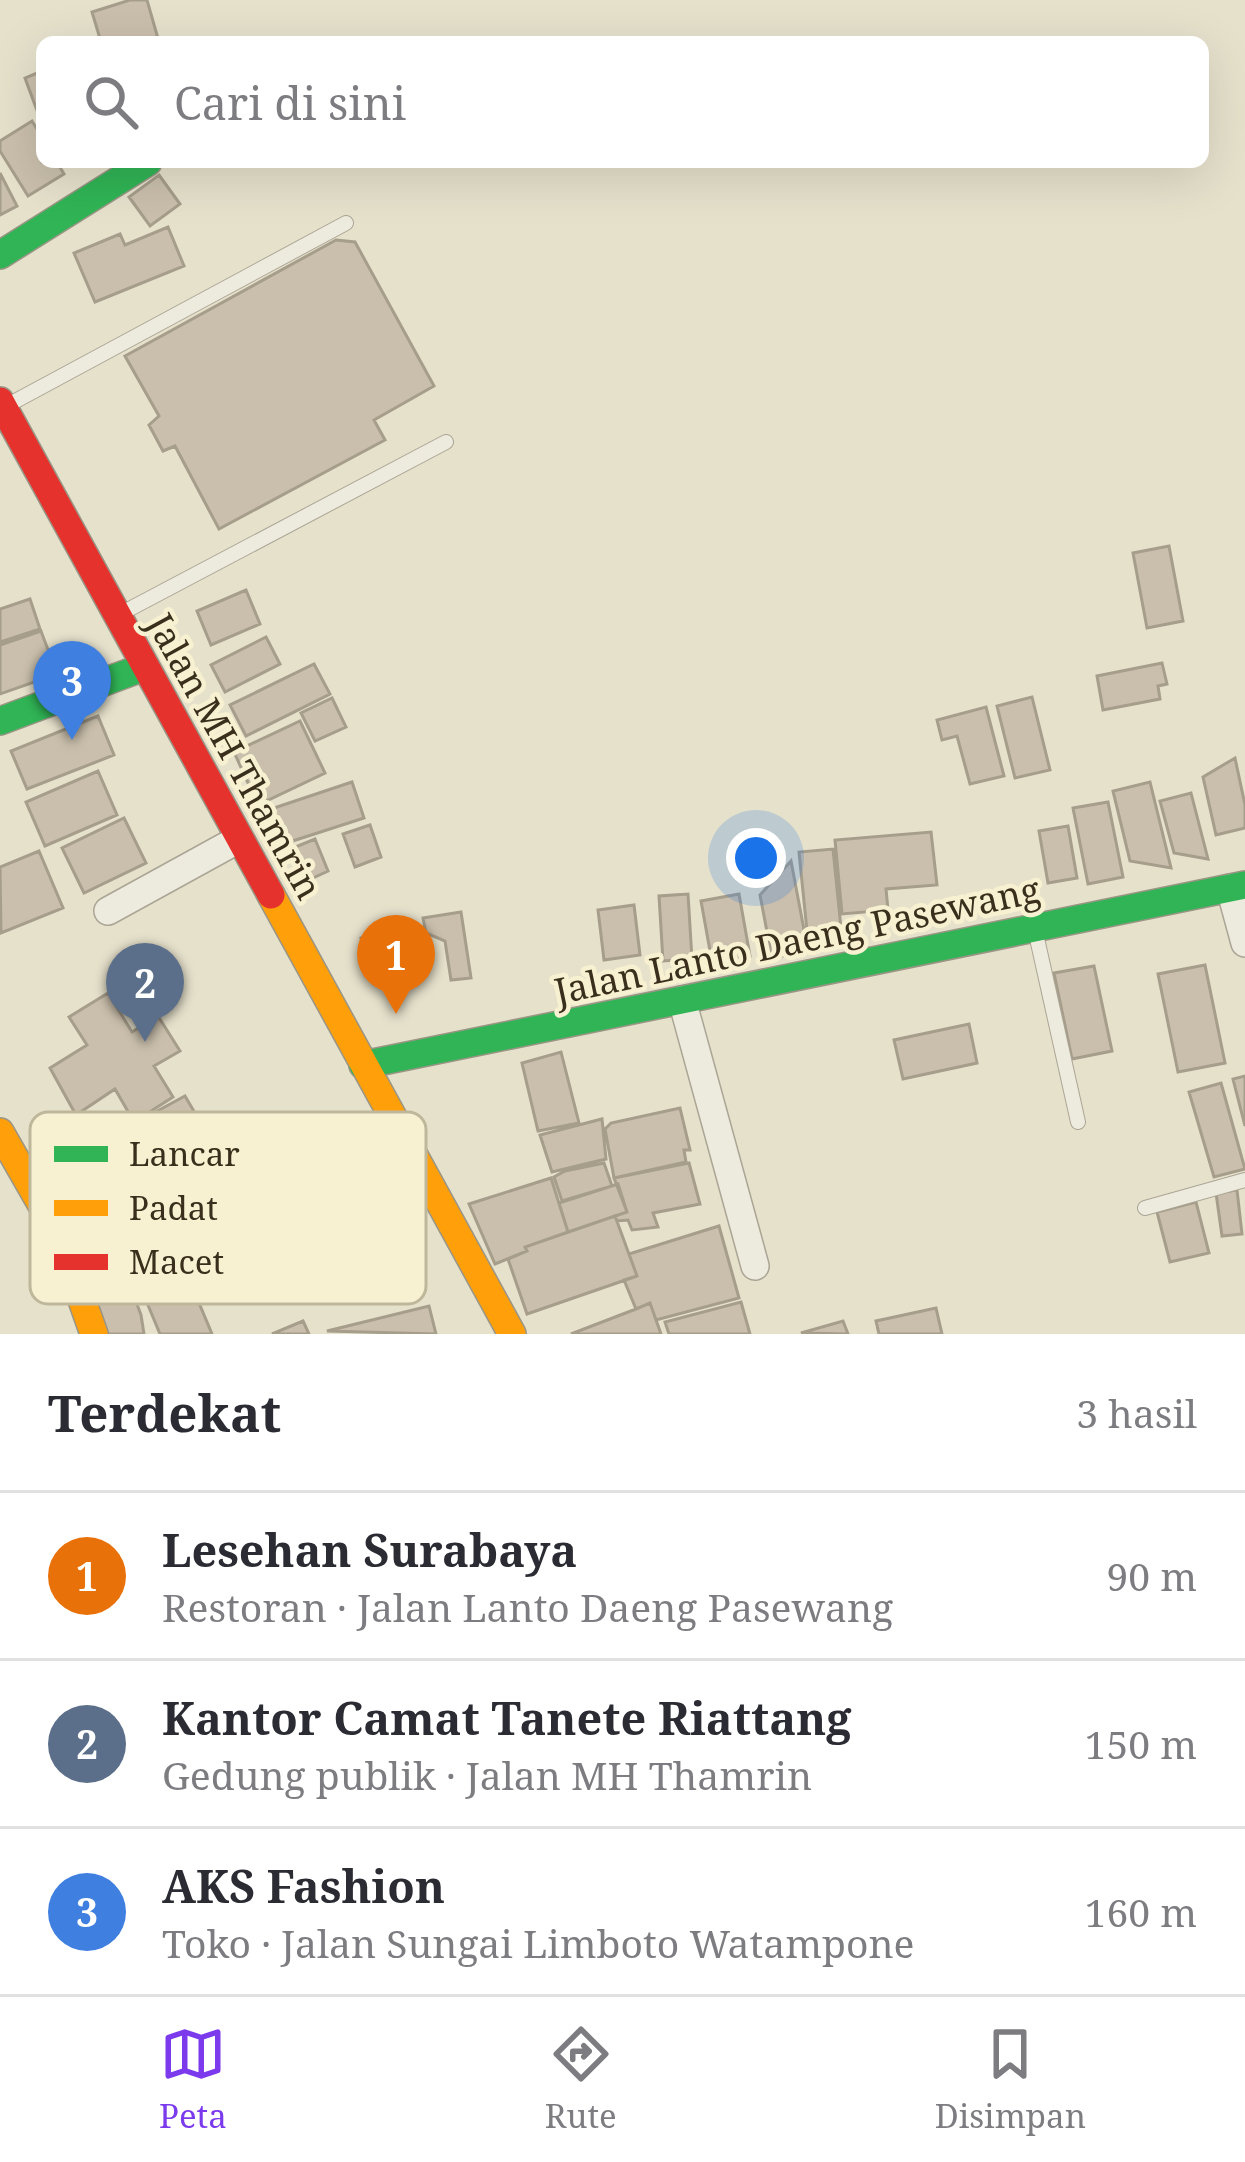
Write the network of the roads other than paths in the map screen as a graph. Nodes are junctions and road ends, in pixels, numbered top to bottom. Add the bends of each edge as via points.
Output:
1 (138, 168) edge
2 (346, 223) dead end
3 (0, 255) edge
4 (3, 410) edge
5 (446, 442) dead end
6 (118, 616) junction
7 (144, 667) junction
8 (0, 721) edge
9 (239, 839) junction
10 (1237, 886) edge
11 (108, 911) dead end
12 (1035, 928) junction
13 (1245, 943) edge
14 (682, 1000) junction
15 (363, 1065) junction
16 (389, 1112) edge
17 (1078, 1122) dead end
18 (0, 1132) edge
19 (426, 1179) edge
20 (1245, 1180) edge
21 (30, 1184) edge
22 (1145, 1208) dead end
23 (755, 1266) dead end
24 (84, 1304) edge
25 (94, 1334) edge
26 (512, 1334) edge

1 - 3 street
2 - 4 lane
4 - 6 street, Jalan MH Thamrin
5 - 6 lane
6 - 7 street, Jalan MH Thamrin
7 - 8 street
7 - 9 street, Jalan MH Thamrin
9 - 11 street
9 - 15 street, Jalan MH Thamrin
10 - 12 street, Jalan Lanto Daeng Pasewang
10 - 13 street
12 - 14 street, Jalan Lanto Daeng Pasewang
12 - 17 lane
14 - 15 street, Jalan Lanto Daeng Pasewang
14 - 23 street
15 - 16 street, Jalan MH Thamrin
18 - 21 street
19 - 26 street, Jalan MH Thamrin
20 - 22 lane
24 - 25 street

